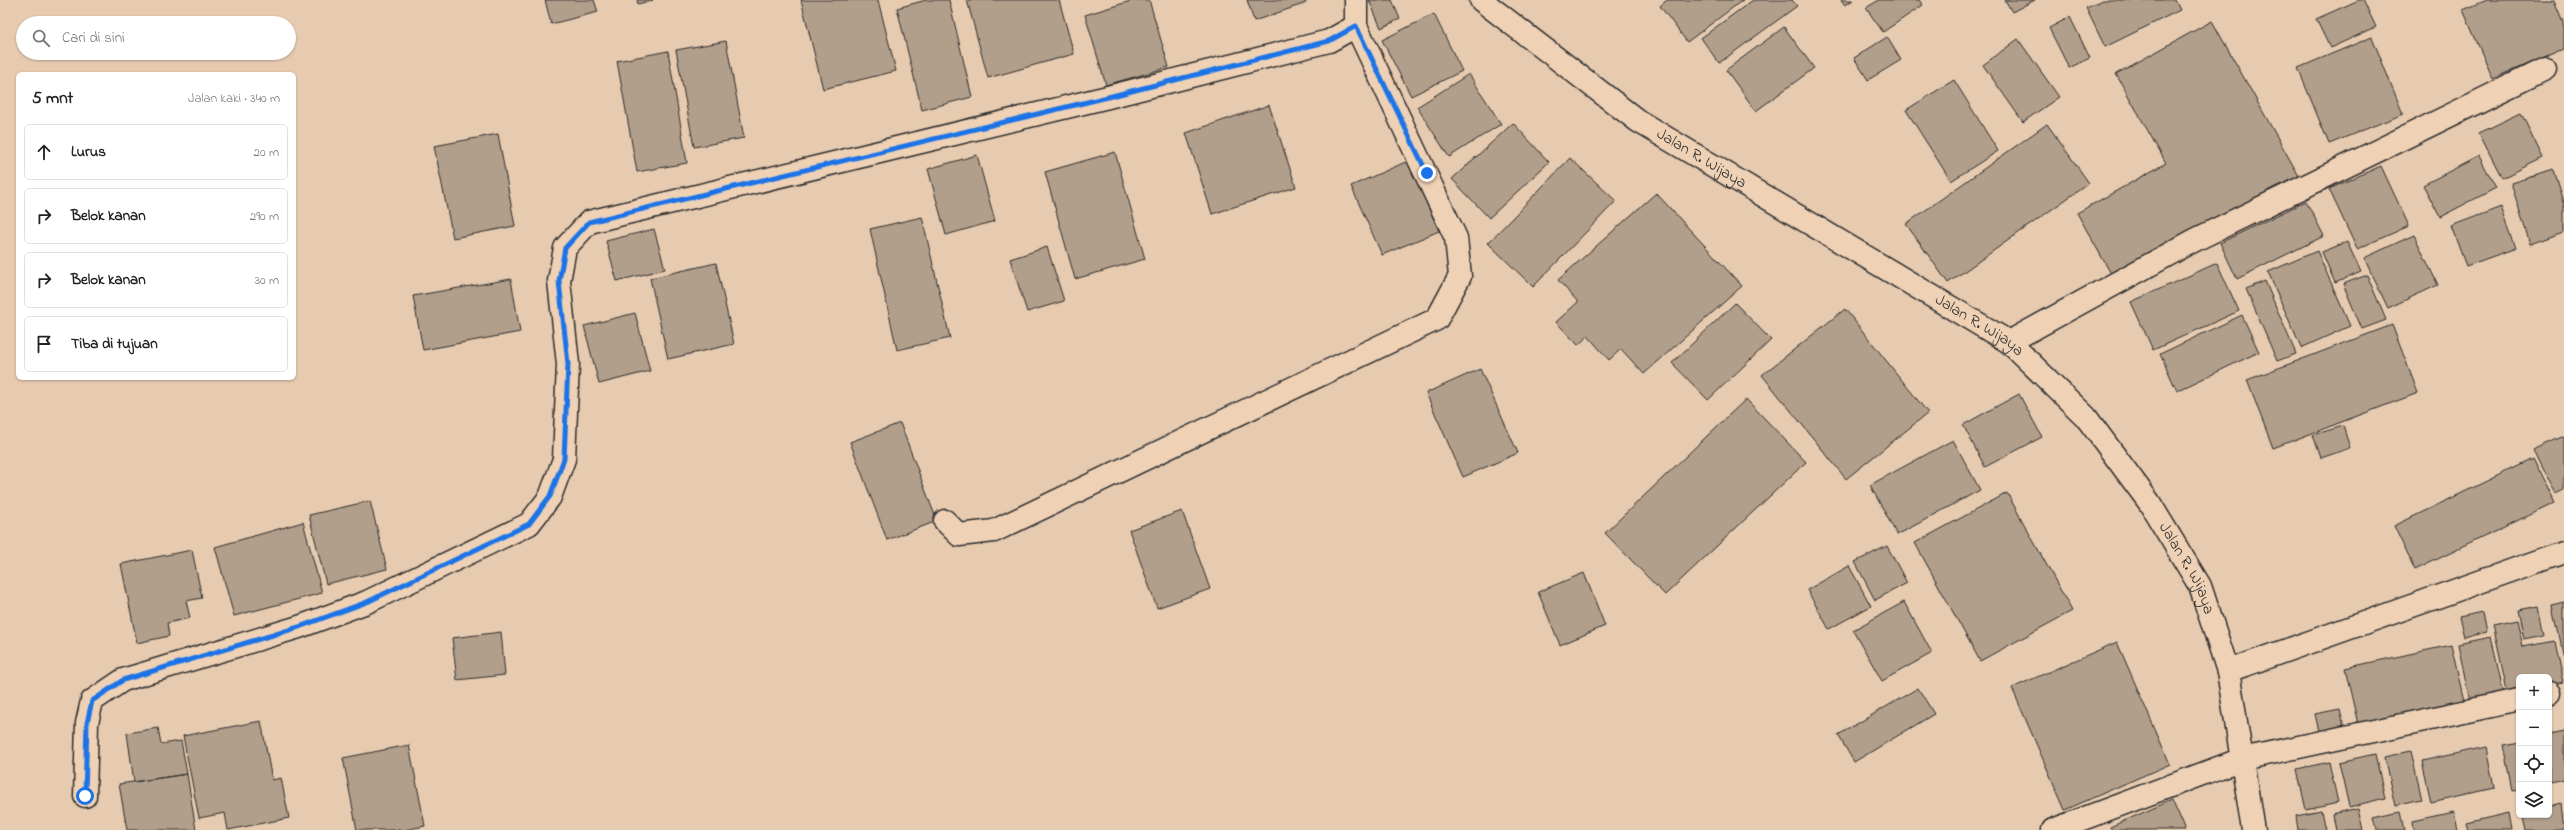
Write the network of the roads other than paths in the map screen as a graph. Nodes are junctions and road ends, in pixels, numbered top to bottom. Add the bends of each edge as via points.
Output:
1 (1356, 0) edge
2 (1481, 0) edge
3 (1356, 26) junction
4 (2545, 70) dead end
5 (2009, 342) junction
6 (945, 521) dead end
7 (2564, 552) edge
8 (2228, 671) junction
9 (2516, 701) edge
10 (2242, 759) junction
11 (85, 796) dead end
12 (2053, 830) edge
13 (2253, 830) edge

1 - 3 street
2 - 5 street, Jalan R. Wijaya via 1638,121
3 - 6 street via 1456,238 1460,276 1437,319 994,531 960,535
3 - 11 street via 1329,41 589,222 565,248 559,281 568,364 564,459 550,496 529,524 367,602 299,627 123,680 92,701 87,723
4 - 5 street via 2195,240
5 - 8 street, Jalan R. Wijaya via 2086,417 2149,502 2200,586
7 - 8 street
8 - 10 street, Jalan R. Wijaya
9 - 10 street
10 - 12 street
10 - 13 street, Jalan R. Wijaya

